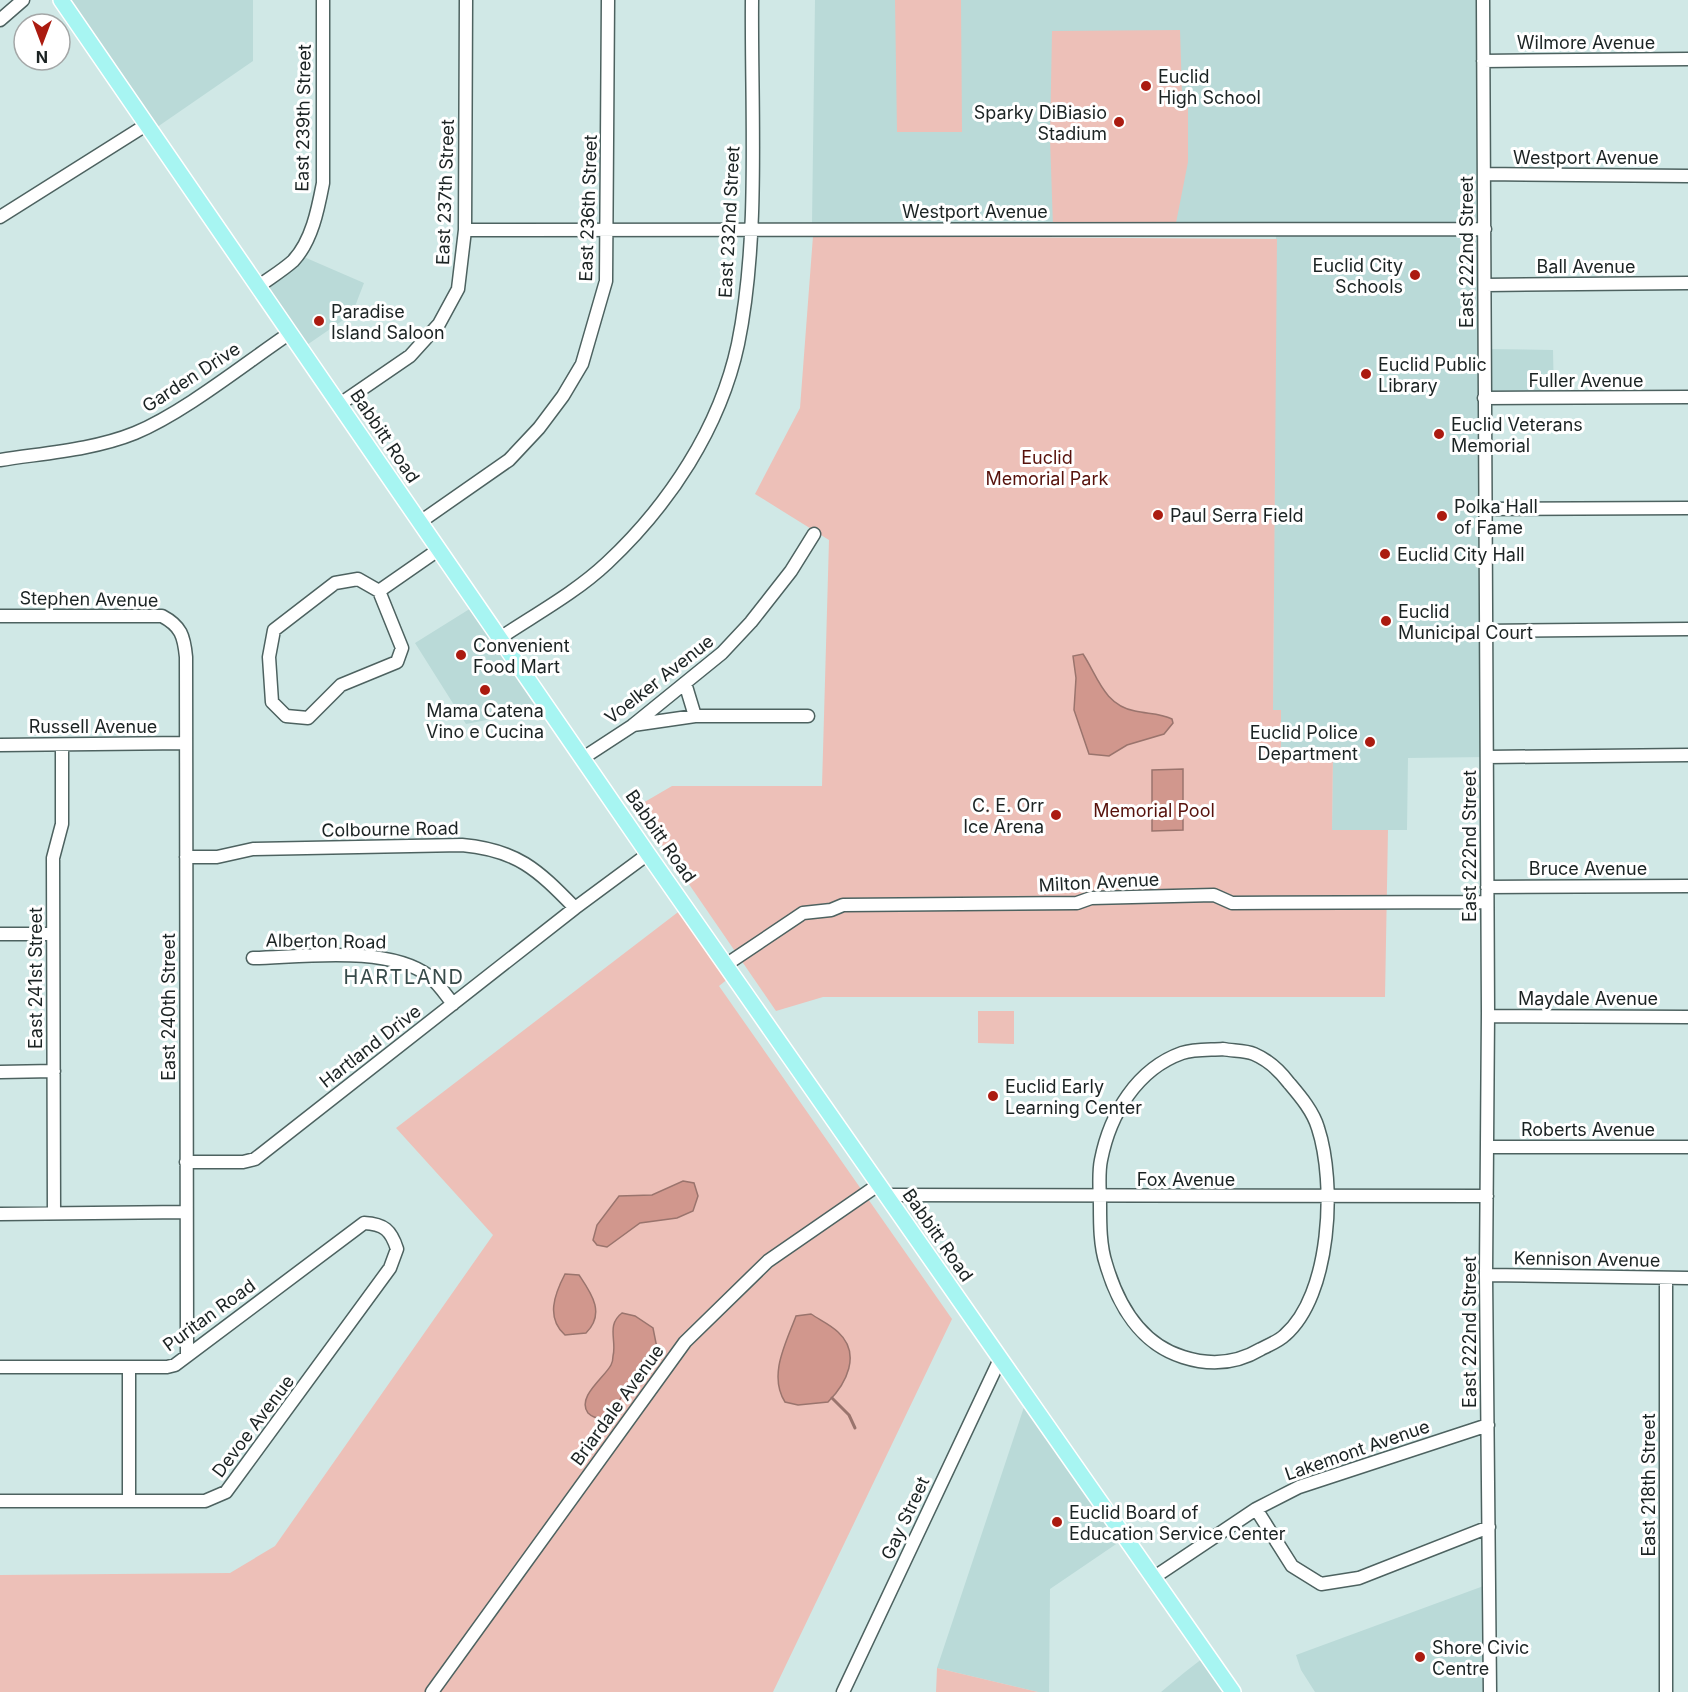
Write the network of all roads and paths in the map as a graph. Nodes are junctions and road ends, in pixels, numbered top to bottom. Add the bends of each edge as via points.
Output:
1 (10, 0) edge
2 (23, 0) edge
3 (61, 0) edge
4 (322, 0) edge
5 (466, 0) edge
6 (608, 0) edge
7 (752, 0) edge
8 (1483, 0) edge
9 (0, 18) edge
10 (1688, 59) edge
11 (1483, 61) junction
12 (146, 125) junction
13 (1484, 174) junction
14 (1688, 176) edge
15 (0, 217) edge
16 (751, 229) junction
17 (1485, 229) junction
18 (465, 230) junction
19 (608, 230) junction
20 (1688, 283) edge
21 (1485, 285) junction
22 (259, 286) junction
23 (290, 333) junction
24 (1484, 398) junction
25 (1688, 398) edge
26 (340, 404) junction
27 (0, 460) edge
28 (1484, 508) junction
29 (1688, 508) edge
30 (420, 522) junction
31 (814, 534) dead end
32 (438, 550) junction
33 (379, 591) junction
34 (0, 616) edge
35 (1688, 629) edge
36 (1485, 631) junction
37 (500, 638) junction
38 (186, 657) joint
39 (685, 683) junction
40 (694, 716) junction
41 (808, 716) dead end
42 (632, 726) junction
43 (186, 743) junction
44 (0, 745) edge
45 (62, 745) junction
46 (1688, 755) edge
47 (1487, 757) junction
48 (583, 758) junction
49 (648, 854) junction
50 (186, 857) junction
51 (1688, 886) edge
52 (1487, 887) junction
53 (1487, 902) junction
54 (574, 908) junction
55 (0, 934) edge
56 (53, 934) junction
57 (253, 958) dead end
58 (727, 963) junction
59 (453, 1004) junction
60 (1488, 1016) junction
61 (1688, 1017) edge
62 (54, 1071) junction
63 (0, 1072) edge
64 (1488, 1147) junction
65 (1688, 1147) edge
66 (186, 1162) junction
67 (882, 1190) junction
68 (1487, 1196) junction
69 (1100, 1197) junction
70 (1329, 1197) junction
71 (186, 1212) junction
72 (54, 1213) junction
73 (0, 1214) edge
74 (348, 1233) joint
75 (1486, 1275) junction
76 (1666, 1278) junction
77 (1688, 1278) edge
78 (187, 1356) junction
79 (1000, 1359) junction
80 (0, 1367) edge
81 (129, 1367) junction
82 (1488, 1425) junction
83 (0, 1501) edge
84 (129, 1501) junction
85 (1256, 1509) junction
86 (1489, 1527) junction
87 (1153, 1578) junction
88 (432, 1692) edge
89 (843, 1692) edge
90 (1233, 1692) edge
91 (1490, 1692) edge
92 (1665, 1692) edge

1 - 9 street
2 - 9 street
3 - 12 main road, Babbitt Road
4 - 22 street, East 239th Street via 322,183 318,209 294,260
5 - 18 street, East 237th Street
6 - 19 street, East 236th Street
7 - 16 street, East 232nd Street
8 - 11 street, East 222nd Street
10 - 11 street, Wilmore Avenue
11 - 13 street, East 222nd Street
12 - 15 street
12 - 22 main road, Babbitt Road
13 - 14 street, Westport Avenue
13 - 17 street, East 222nd Street
16 - 17 street, Westport Avenue
16 - 19 street, Westport Avenue
16 - 37 street, East 232nd Street via 737,346 698,450 654,514 607,563 577,588
17 - 21 street, East 222nd Street
18 - 19 street, Westport Avenue
18 - 26 street, East 237th Street via 458,289 439,324 410,356
19 - 30 street, East 236th Street via 606,281 582,364 563,396 509,460
20 - 21 street, Ball Avenue
21 - 24 street, East 222nd Street
22 - 23 main road, Babbitt Road
23 - 26 main road, Babbitt Road
23 - 27 street, Garden Drive via 167,416 134,433 95,444
24 - 25 street, Fuller Avenue
24 - 28 street, East 222nd Street
26 - 30 main road, Babbitt Road
28 - 29 street
28 - 36 street, East 222nd Street
30 - 32 main road, Babbitt Road
31 - 39 street, Voelker Avenue via 751,622 711,665
32 - 33 street
32 - 37 main road, Babbitt Road
33 - 33 street via 358,579 335,583 274,630 268,657 272,702 286,716 308,717 340,685 397,662 402,648
34 - 38 street, Stephen Avenue via 162,616 183,632
35 - 36 street
36 - 47 street, East 222nd Street
37 - 48 main road, Babbitt Road
38 - 43 street, East 240th Street
39 - 40 street
39 - 42 street, Voelker Avenue
40 - 41 street
40 - 42 street
42 - 48 street, Voelker Avenue
43 - 45 street, Russell Avenue
43 - 50 street, East 240th Street
44 - 45 street, Russell Avenue
45 - 56 street, East 241st Street via 63,814 53,858
46 - 47 street
47 - 52 street, East 222nd Street
48 - 49 main road, Babbitt Road
49 - 54 street, Hartland Drive
49 - 58 main road, Babbitt Road
50 - 54 street, Colbourne Road via 217,857 253,849 462,845 487,848 533,866
50 - 66 street, East 240th Street
51 - 52 street, Bruce Avenue
52 - 53 street, East 222nd Street
53 - 58 street, Milton Avenue via 1232,903 1214,896 1070,903 843,905 803,913
53 - 60 street, East 222nd Street
54 - 59 street, Hartland Drive
55 - 56 street
56 - 62 street, East 241st Street
57 - 59 street, Alberton Road via 380,956 410,964 431,976
58 - 67 main road, Babbitt Road
59 - 66 street, Hartland Drive via 255,1159
60 - 61 street, Maydale Avenue
60 - 64 street, East 222nd Street
62 - 63 street
62 - 72 street, East 241st Street
64 - 65 street, Roberts Avenue
64 - 68 street, East 222nd Street
66 - 71 street, East 240th Street
67 - 69 street, Fox Avenue
67 - 79 main road, Babbitt Road
67 - 88 street, Briardale Avenue via 768,1261 684,1342
68 - 70 street, Fox Avenue
68 - 75 street, East 222nd Street
69 - 70 street, Fox Avenue
69 - 70 street via 1100,1161 1129,1091 1154,1067 1184,1052 1223,1049 1254,1054 1278,1069 1302,1098 1318,1126
69 - 70 street via 1105,1262 1119,1301 1139,1330 1169,1353 1220,1364 1245,1359 1285,1335 1304,1310 1321,1268
71 - 72 street
71 - 78 street, East 240th Street
72 - 73 street
74 - 78 street, Puritan Road
74 - 84 street, Devoe Avenue via 364,1223 388,1229 398,1249 396,1256 235,1483 226,1492 205,1501
75 - 76 street, Kennison Avenue
75 - 82 street, East 222nd Street
76 - 77 street, Kennison Avenue
76 - 92 street, East 218th Street
78 - 81 street, Puritan Road via 167,1367
79 - 87 main road, Babbitt Road
79 - 89 street, Gay Street
80 - 81 street, Puritan Road
81 - 84 street
82 - 85 street, Lakemont Avenue via 1299,1487
82 - 86 street, East 222nd Street
83 - 84 street, Devoe Avenue
85 - 86 street via 1292,1566 1320,1584 1359,1578
85 - 87 street, Lakemont Avenue
86 - 91 street, East 222nd Street
87 - 90 main road, Babbitt Road

